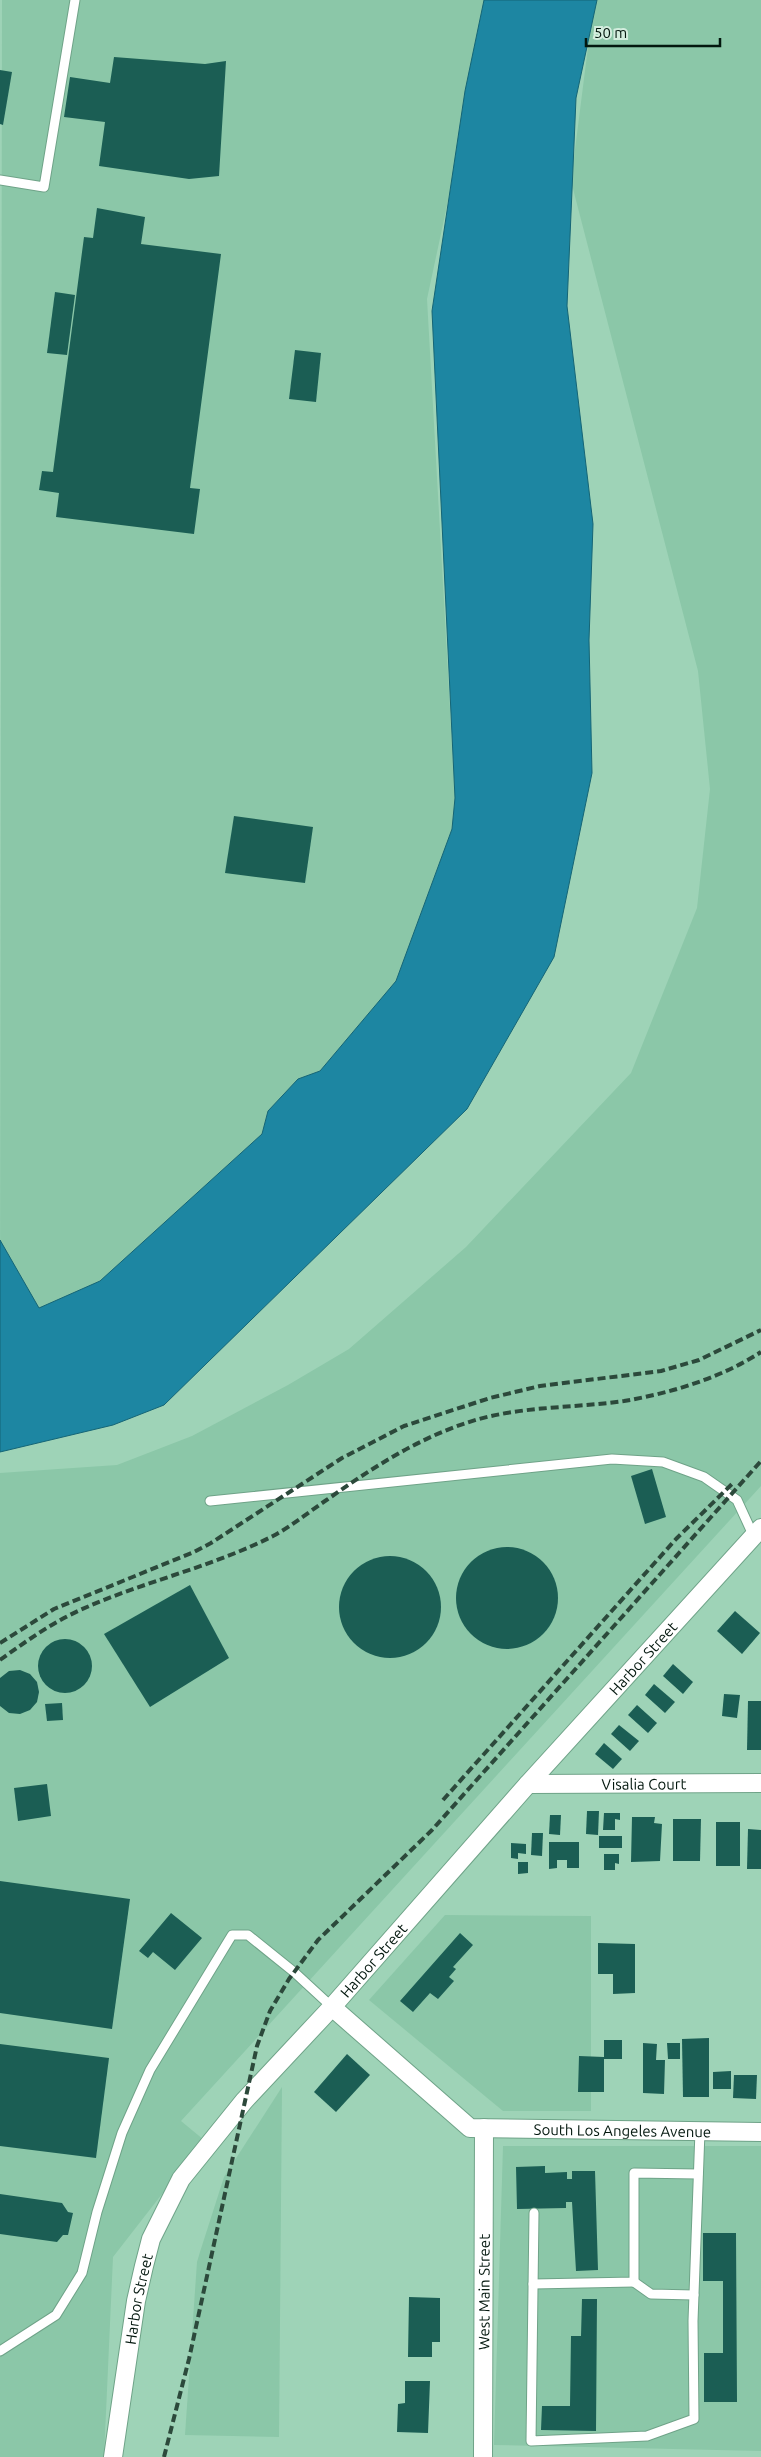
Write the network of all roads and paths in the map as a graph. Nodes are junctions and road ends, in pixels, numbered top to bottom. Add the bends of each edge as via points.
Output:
1 (75, 0) edge
2 (0, 180) edge
3 (210, 1502) dead end
4 (759, 1534) edge
5 (761, 1783) edge
6 (528, 1784) junction
7 (332, 2007) junction
8 (484, 2128) junction
9 (700, 2131) junction
10 (761, 2132) edge
11 (698, 2174) junction
12 (534, 2214) dead end
13 (634, 2282) junction
14 (533, 2284) junction
15 (694, 2295) junction
16 (0, 2351) edge
17 (113, 2457) edge
18 (483, 2457) edge

1 - 2 lane via 44,186
3 - 4 lane via 612,1460 663,1462 704,1477 737,1500
4 - 6 street, Harbor Street
5 - 6 street, Visalia Court
6 - 7 street, Harbor Street
7 - 8 street, South Los Angeles Avenue via 470,2128
7 - 16 lane via 248,1934 232,1935 150,2070 122,2133 82,2273 56,2314
7 - 17 street, Harbor Street via 205,2147 165,2209 152,2239 136,2301
8 - 9 street, South Los Angeles Avenue
8 - 18 street, West Main Street
9 - 10 street, South Los Angeles Avenue
9 - 11 lane
11 - 13 lane via 634,2173
11 - 15 lane
12 - 14 lane
13 - 14 lane
13 - 15 lane via 651,2294
14 - 15 lane via 531,2441 647,2436 694,2419

